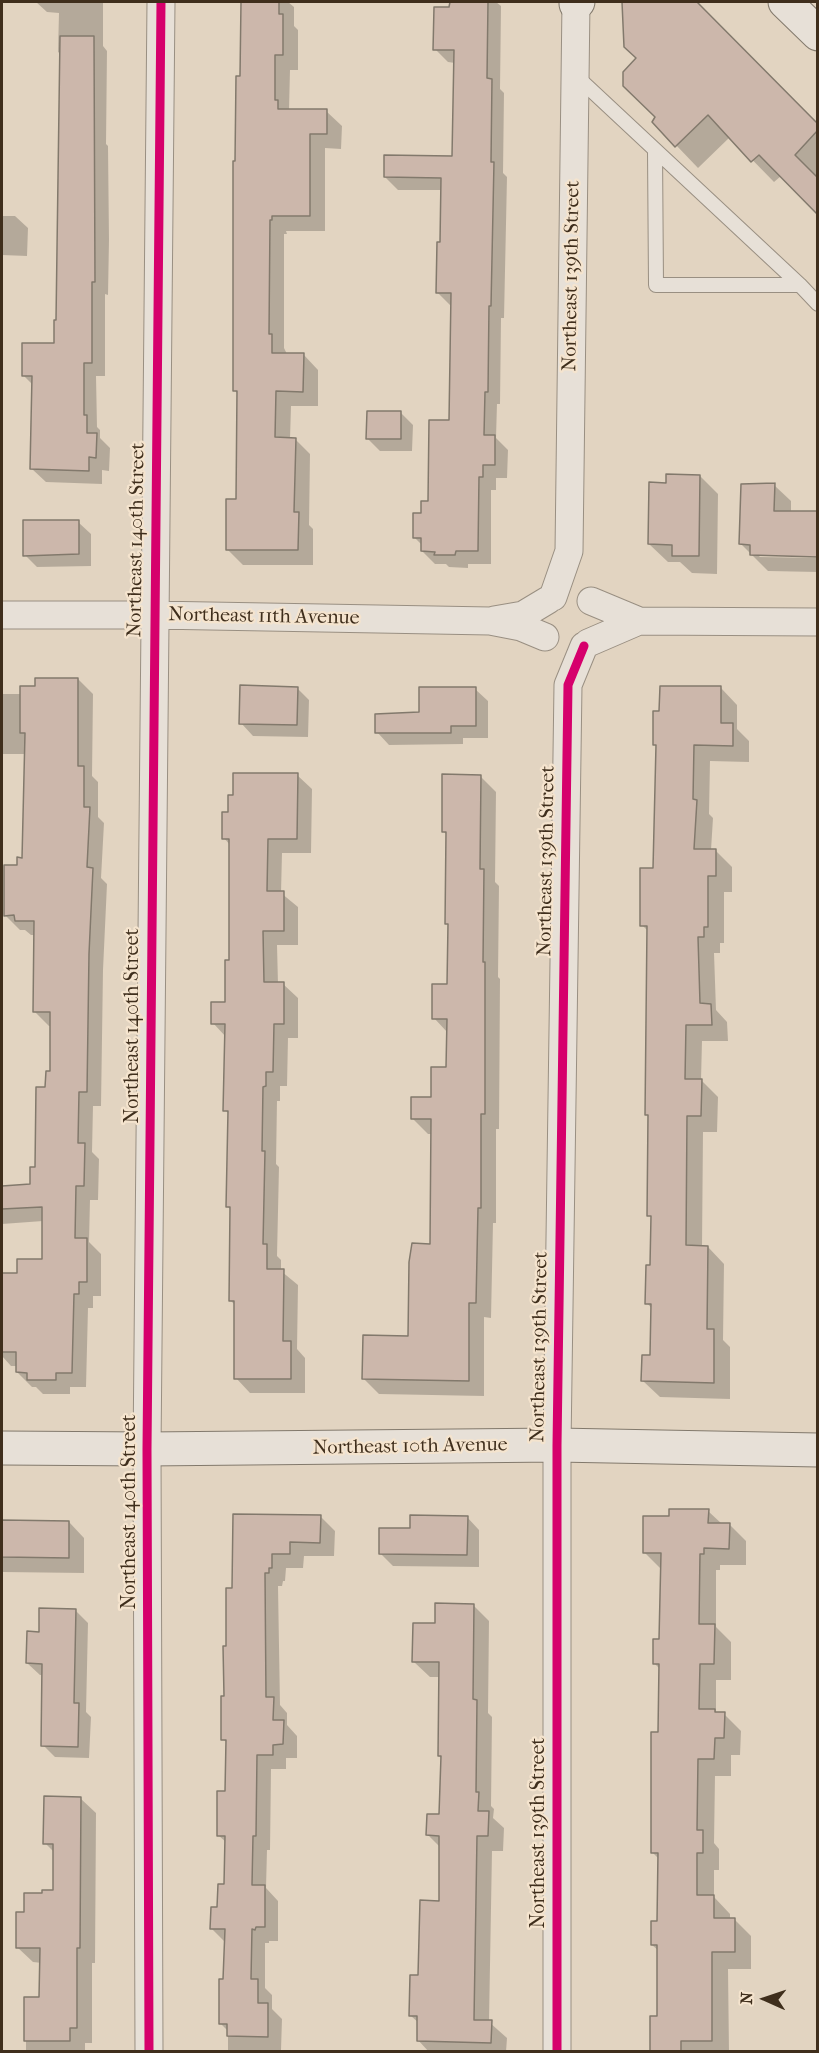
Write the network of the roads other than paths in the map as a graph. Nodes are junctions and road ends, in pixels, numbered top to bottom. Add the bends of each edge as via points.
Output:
1 (161, 2) edge
2 (577, 2) edge
3 (785, 2) edge
4 (818, 34) edge
5 (575, 74) junction
6 (655, 150) junction
7 (800, 285) junction
8 (818, 304) edge
9 (569, 551) junction
10 (551, 599) junction
11 (589, 600) junction
12 (2, 615) edge
13 (154, 615) junction
14 (490, 621) junction
15 (639, 621) junction
16 (818, 622) edge
17 (547, 639) junction
18 (586, 644) junction
19 (568, 685) junction
20 (557, 1445) junction
21 (2, 1448) edge
22 (147, 1449) junction
23 (818, 1450) edge
24 (149, 2052) edge
25 (556, 2052) edge

1 - 13 street, Northeast 140th Street
2 - 5 street, Northeast 139th Street
3 - 4 street
5 - 6 lane
5 - 9 street, Northeast 139th Street
6 - 7 lane
6 - 7 lane via 656,285
7 - 8 lane
9 - 10 street, Northeast 139th Street
9 - 11 street, Northeast 139th Street
10 - 11 street via 574,592
10 - 14 street, Northeast 11th Avenue via 523,615
10 - 17 street via 540,618
11 - 15 street
11 - 18 street via 598,618 594,636
12 - 13 street, Northeast 11th Avenue
13 - 14 street, Northeast 11th Avenue
13 - 22 street, Northeast 140th Street
14 - 17 street, Northeast 11th Avenue via 521,627
15 - 16 street
15 - 18 street
17 - 18 street via 561,649
17 - 19 street, Northeast 139th Street
18 - 19 street, Northeast 139th Street
19 - 20 street, Northeast 139th Street
20 - 22 street, Northeast 10th Avenue
20 - 23 street, Northeast 10th Avenue
20 - 25 street, Northeast 139th Street
21 - 22 street, Northeast 10th Avenue
22 - 24 street, Northeast 140th Street

